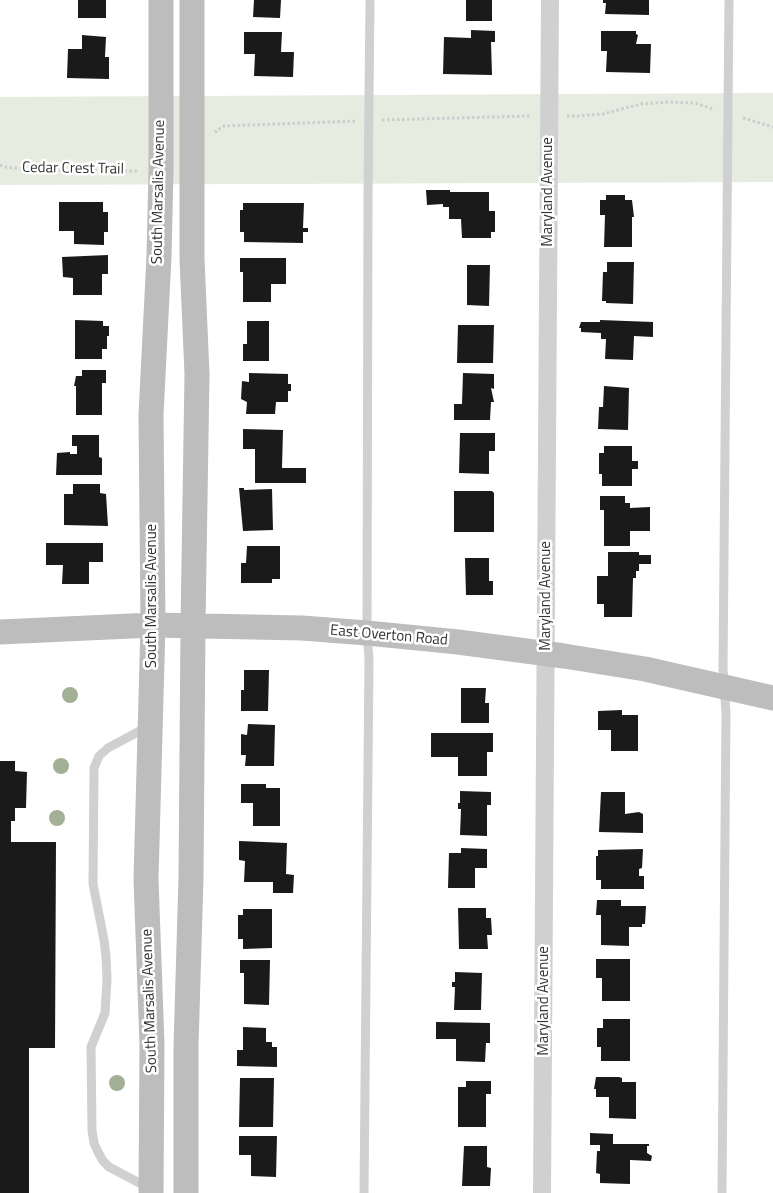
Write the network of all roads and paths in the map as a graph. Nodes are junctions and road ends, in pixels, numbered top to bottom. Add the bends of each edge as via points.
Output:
1 (161, 0) edge
2 (192, 0) edge
3 (370, 0) edge
4 (550, 0) edge
5 (728, 0) edge
6 (727, 112) junction
7 (561, 116) dead end
8 (773, 127) edge
9 (0, 165) edge
10 (146, 171) dead end
11 (153, 625) junction
12 (193, 626) junction
13 (0, 632) edge
14 (367, 633) junction
15 (546, 653) junction
16 (724, 687) junction
17 (773, 698) edge
18 (150, 725) junction
19 (152, 1191) edge
20 (186, 1193) edge
21 (364, 1193) edge
22 (542, 1193) edge
23 (722, 1193) edge

1 - 11 main road, South Marsalis Avenue via 161,180 151,415
2 - 12 main road via 192,259 197,374
3 - 14 lane
4 - 15 street, Maryland Avenue
5 - 6 lane
6 - 7 path via 669,102 640,104 603,114
6 - 8 path
6 - 16 lane
9 - 10 path, Cedar Crest Trail via 30,170
11 - 12 main road, East Overton Road
11 - 13 main road, East Overton Road
11 - 18 main road, South Marsalis Avenue
12 - 14 main road, East Overton Road
12 - 20 main road
14 - 15 main road, East Overton Road
14 - 21 lane
15 - 16 main road, East Overton Road via 645,669
15 - 22 street, Maryland Avenue
16 - 17 main road, East Overton Road
16 - 23 lane
18 - 19 main road, South Marsalis Avenue via 146,880 152,1045
18 - 19 lane via 108,748 99,756 94,768 93,884 107,979 104,1013 91,1047 94,1143 109,1167

